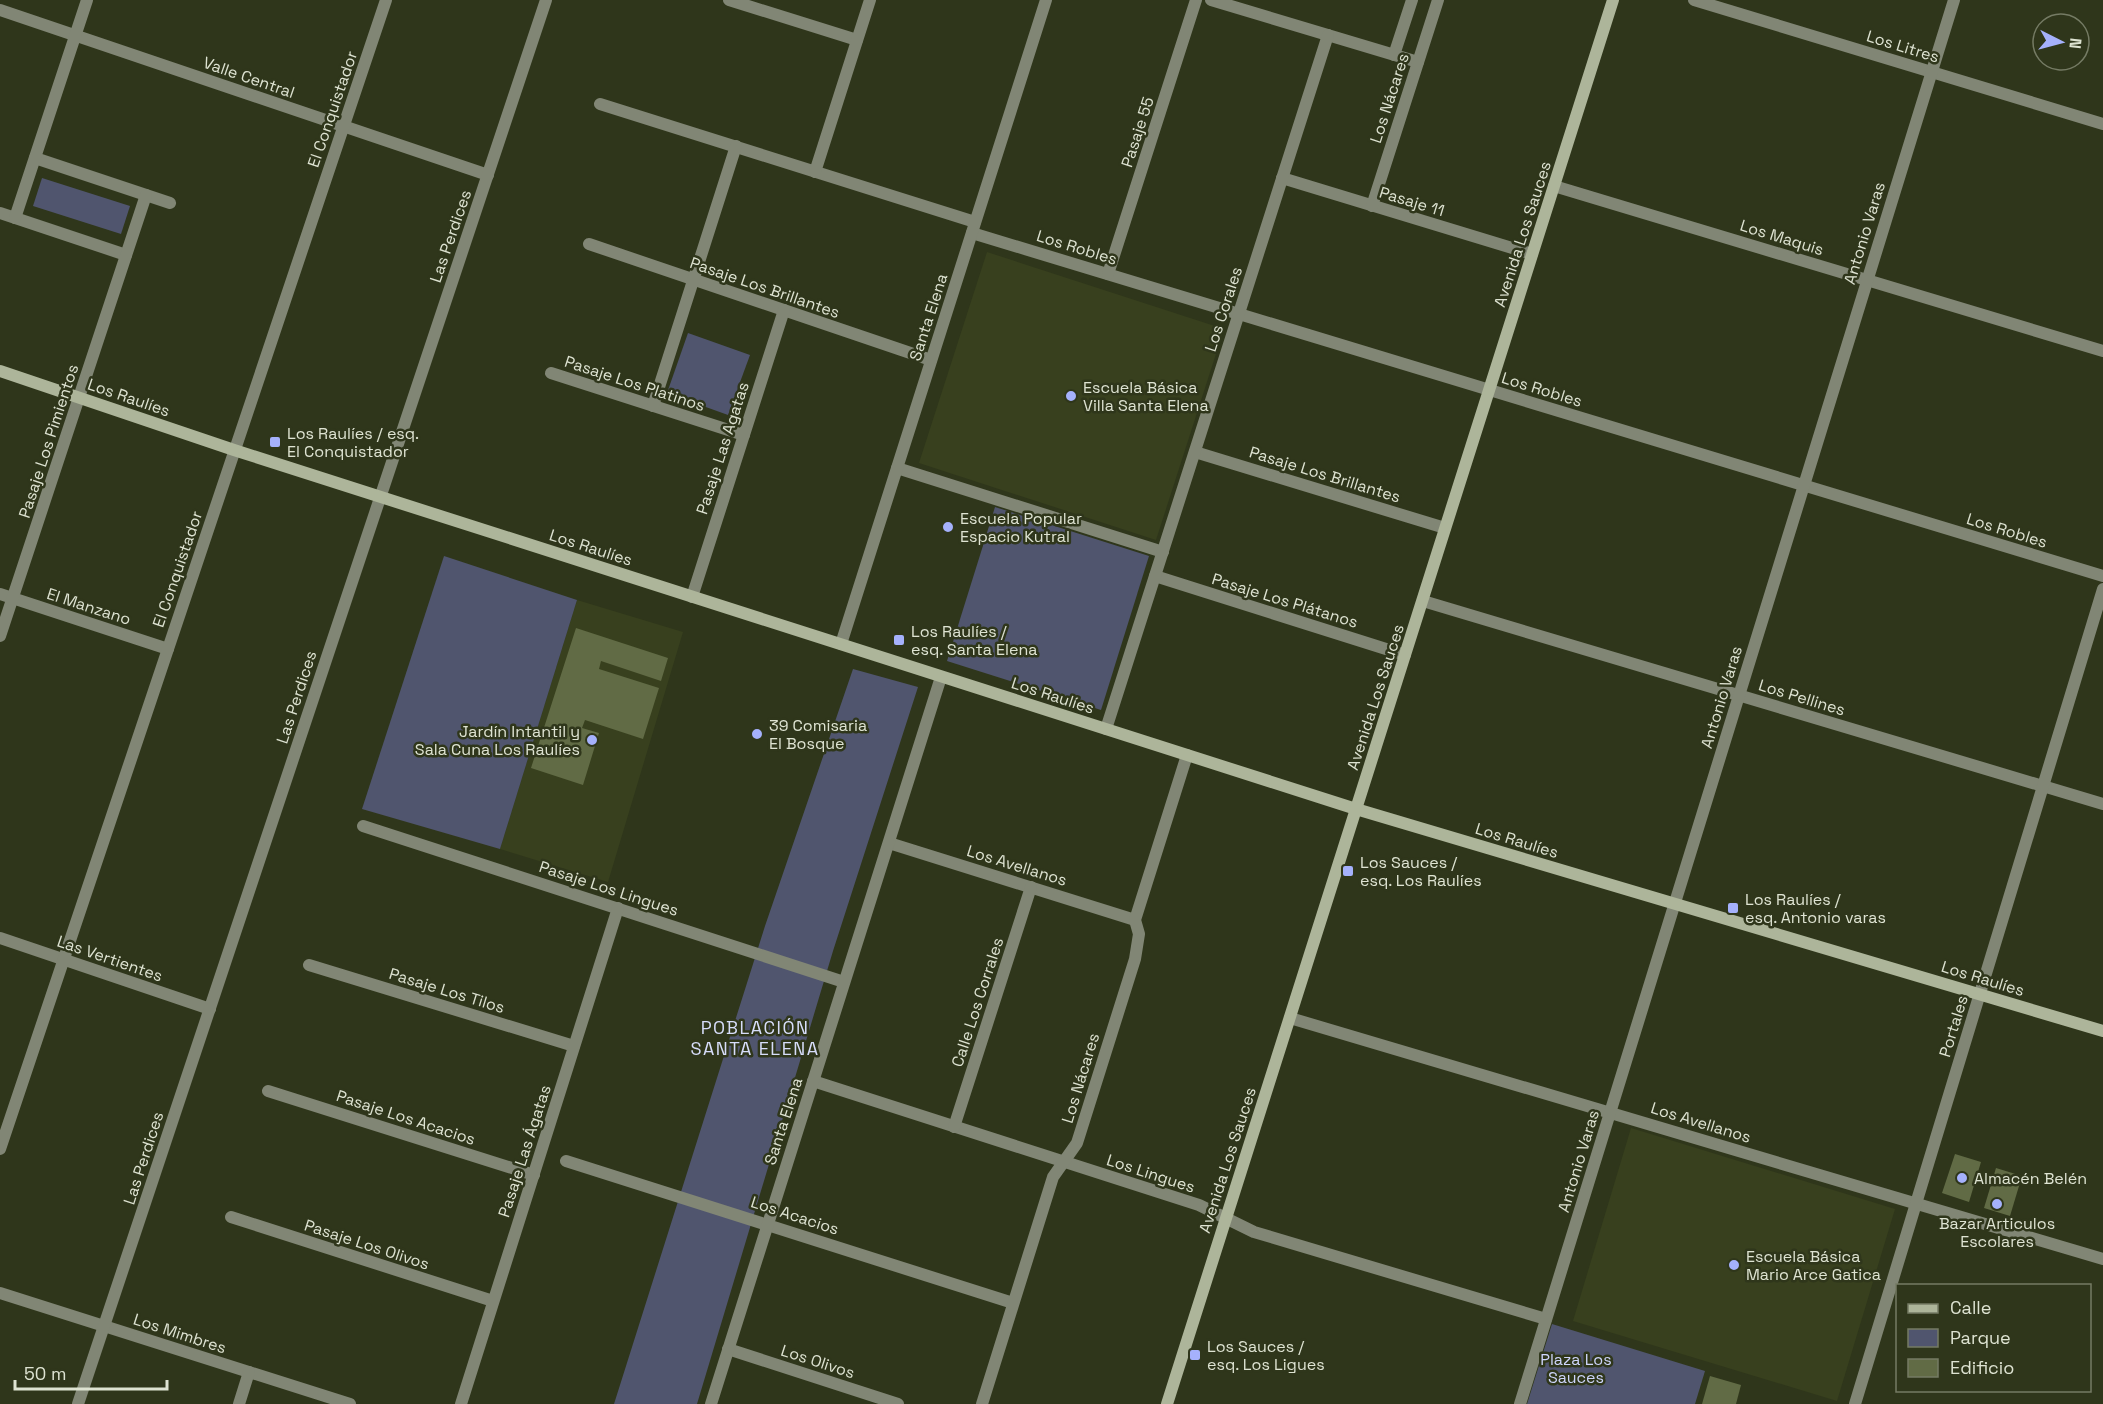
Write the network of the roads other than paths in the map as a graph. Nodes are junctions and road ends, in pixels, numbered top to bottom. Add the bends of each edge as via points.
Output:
1 (87, 0) edge
2 (386, 0) edge
3 (546, 0) edge
4 (729, 0) edge
5 (870, 0) edge
6 (1046, 0) edge
7 (1196, 0) edge
8 (1211, 0) edge
9 (1412, 0) edge
10 (1438, 0) edge
11 (1613, 0) edge
12 (1694, 0) edge
13 (1954, 0) edge
14 (0, 10) edge
15 (1328, 35) junction
16 (75, 36) junction
17 (857, 40) junction
18 (1394, 55) junction
19 (1418, 62) junction
20 (1931, 72) junction
21 (600, 104) dead end
22 (2103, 124) edge
23 (344, 126) junction
24 (736, 147) junction
25 (35, 158) junction
26 (815, 171) junction
27 (488, 175) junction
28 (1282, 178) junction
29 (1554, 186) junction
30 (146, 195) junction
31 (170, 203) dead end
32 (1372, 206) junction
33 (0, 213) edge
34 (15, 218) junction
35 (974, 227) junction
36 (589, 244) dead end
37 (126, 255) junction
38 (1533, 255) junction
39 (1108, 274) junction
40 (693, 280) junction
41 (1867, 280) junction
42 (784, 310) junction
43 (1239, 314) junction
44 (2103, 351) edge
45 (932, 360) junction
46 (0, 371) edge
47 (551, 373) dead end
48 (1489, 390) junction
49 (79, 398) junction
50 (654, 406) junction
51 (744, 435) junction
52 (234, 450) junction
53 (1195, 452) junction
54 (897, 468) junction
55 (1804, 485) junction
56 (380, 497) junction
57 (1445, 528) junction
58 (1163, 552) junction
59 (1155, 576) junction
60 (2103, 576) edge
61 (2103, 589) edge
62 (0, 594) edge
63 (692, 597) junction
64 (13, 598) junction
65 (1423, 601) junction
66 (0, 636) edge
67 (841, 644) junction
68 (168, 650) junction
69 (1405, 655) junction
70 (941, 676) junction
71 (1739, 695) junction
72 (1106, 729) junction
73 (1187, 755) junction
74 (2043, 786) junction
75 (2103, 804) edge
76 (1356, 809) junction
77 (363, 826) dead end
78 (889, 843) junction
79 (1031, 887) junction
80 (1674, 904) junction
81 (618, 908) junction
82 (1135, 920) junction
83 (0, 938) edge
84 (63, 960) junction
85 (309, 964) dead end
86 (844, 982) junction
87 (1980, 994) junction
88 (210, 1009) junction
89 (1290, 1018) junction
90 (2103, 1031) edge
91 (574, 1046) junction
92 (813, 1081) junction
93 (268, 1091) dead end
94 (1610, 1113) junction
95 (954, 1127) junction
96 (0, 1149) edge
97 (566, 1161) dead end
98 (1064, 1162) junction
99 (534, 1175) junction
100 (1916, 1203) junction
101 (231, 1217) dead end
102 (1226, 1218) junction
103 (768, 1224) junction
104 (2103, 1259) edge
105 (0, 1293) edge
106 (493, 1302) junction
107 (1013, 1303) junction
108 (1546, 1319) junction
109 (104, 1326) junction
110 (728, 1349) junction
111 (249, 1372) junction
112 (78, 1404) edge
113 (239, 1404) edge
114 (350, 1404) edge
115 (461, 1404) edge
116 (711, 1404) edge
117 (898, 1404) edge
118 (982, 1404) edge
119 (1167, 1404) edge
120 (1520, 1404) edge
121 (1855, 1404) edge

1 - 16 street
2 - 23 street, El Conquistador
3 - 27 street, Las Perdices
4 - 17 street
5 - 17 street
6 - 35 street, Santa Elena
7 - 39 street, Pasaje 55
8 - 15 street
9 - 18 street, Los Nácares
10 - 19 street, Los Nácares
11 - 29 street, Avenida Los Sauces
12 - 20 street, Los Litres
13 - 20 street, Antonio Varas
14 - 16 street, Valle Central
15 - 18 street
15 - 28 street, Los Corales
16 - 23 street, Valle Central
16 - 25 street
17 - 26 street
18 - 19 street
19 - 32 street, Los Nácares
20 - 22 street, Los Litres
20 - 41 street, Antonio Varas
21 - 24 street, Los Robles
23 - 27 street, Valle Central
23 - 52 street, El Conquistador
24 - 26 street, Los Robles
24 - 40 street
25 - 30 street
25 - 34 street
26 - 35 street, Los Robles
27 - 56 street, Las Perdices
28 - 32 street, Pasaje 11
28 - 43 street, Los Corales
29 - 38 street, Avenida Los Sauces
29 - 41 street, Los Maquis
30 - 31 street
30 - 37 street, Pasaje Los Pimientos
32 - 38 street, Pasaje 11
33 - 34 street
34 - 37 street
35 - 39 street, Los Robles
35 - 45 street, Santa Elena
36 - 40 street, Pasaje Los Brillantes
37 - 49 street, Pasaje Los Pimientos
38 - 48 street, Avenida Los Sauces
39 - 43 street, Los Robles
40 - 42 street, Pasaje Los Brillantes
40 - 50 street
41 - 44 street, Los Maquis
41 - 55 street, Antonio Varas
42 - 45 street, Pasaje Los Brillantes
42 - 51 street, Pasaje Las Agatas
43 - 48 street, Los Robles
43 - 53 street, Los Corales
45 - 54 street, Santa Elena
46 - 49 street, Los Raulíes
47 - 50 street, Pasaje Los Platinos
48 - 55 street, Los Robles
48 - 57 street, Avenida Los Sauces
49 - 52 street, Los Raulíes
49 - 64 street, Pasaje Los Pimientos
50 - 51 street, Pasaje Los Platinos
51 - 63 street, Pasaje Las Agatas
52 - 56 street, Los Raulíes
52 - 68 street, El Conquistador
53 - 57 street, Pasaje Los Brillantes
53 - 58 street, Los Corales
54 - 58 street
54 - 67 street, Santa Elena
55 - 60 street, Los Robles
55 - 71 street, Antonio Varas
56 - 63 street, Los Raulíes
56 - 88 street, Las Perdices
57 - 65 street, Avenida Los Sauces
58 - 59 street, Los Corales
59 - 69 street, Pasaje Los Plátanos
59 - 72 street, Los Corales
61 - 74 street, Portales
62 - 64 street, El Manzano
63 - 67 street, Los Raulíes
64 - 66 street, Pasaje Los Pimientos
64 - 68 street, El Manzano
65 - 69 street, Avenida Los Sauces
65 - 71 street, Los Pellines
67 - 70 street, Los Raulíes
68 - 84 street, El Conquistador
69 - 76 street, Avenida Los Sauces
70 - 72 street, Los Raulíes
70 - 78 street, Santa Elena
71 - 74 street, Los Pellines
71 - 80 street, Antonio Varas
72 - 73 street, Los Raulíes
73 - 76 street, Los Raulíes
73 - 82 street, Los Nácares
74 - 75 street, Los Pellines
74 - 87 street, Portales
76 - 80 street, Los Raulíes
76 - 89 street, Avenida Los Sauces
77 - 81 street, Pasaje Los Lingues
78 - 79 street, Los Avellanos
78 - 86 street, Santa Elena
79 - 82 street, Los Avellanos
79 - 95 street, Calle Los Corrales
80 - 87 street, Los Raulíes
80 - 94 street, Antonio Varas
81 - 86 street, Pasaje Los Lingues
81 - 91 street, Pasaje Las Ágatas
82 - 98 street, Los Nácares via 1139,934 1135,960 1077,1143
83 - 84 street, Las Vertientes
84 - 88 street, Las Vertientes
84 - 96 street, El Conquistador
85 - 91 street, Pasaje Los Tilos
86 - 92 street, Santa Elena
87 - 90 street, Los Raulíes
87 - 100 street, Portales
88 - 109 street, Las Perdices
89 - 94 street, Los Avellanos
89 - 102 street, Avenida Los Sauces
91 - 99 street, Pasaje Las Ágatas
92 - 95 street, Los Lingues
92 - 103 street, Santa Elena
93 - 99 street, Pasaje Los Acacios
94 - 100 street, Los Avellanos
94 - 108 street, Antonio Varas
95 - 98 street, Los Lingues
97 - 103 street, Los Acacios
98 - 102 street, Los Lingues via 1199,1205
98 - 107 street, Los Nácares via 1053,1177
99 - 106 street, Pasaje Las Ágatas
100 - 104 street, Los Avellanos
100 - 121 street, Portales
101 - 106 street, Pasaje Los Olivos
102 - 108 street, Los Lingues via 1254,1232
102 - 119 street, Avenida Los Sauces
103 - 107 street, Los Acacios
103 - 110 street, Santa Elena
105 - 109 street, Los Mimbres
106 - 115 street, Pasaje Las Ágatas
107 - 118 street, Los Nácares
108 - 120 street, Antonio Varas
109 - 111 street, Los Mimbres
109 - 112 street, Las Perdices
110 - 116 street, Santa Elena
110 - 117 street, Los Olivos
111 - 113 street
111 - 114 street, Los Mimbres

